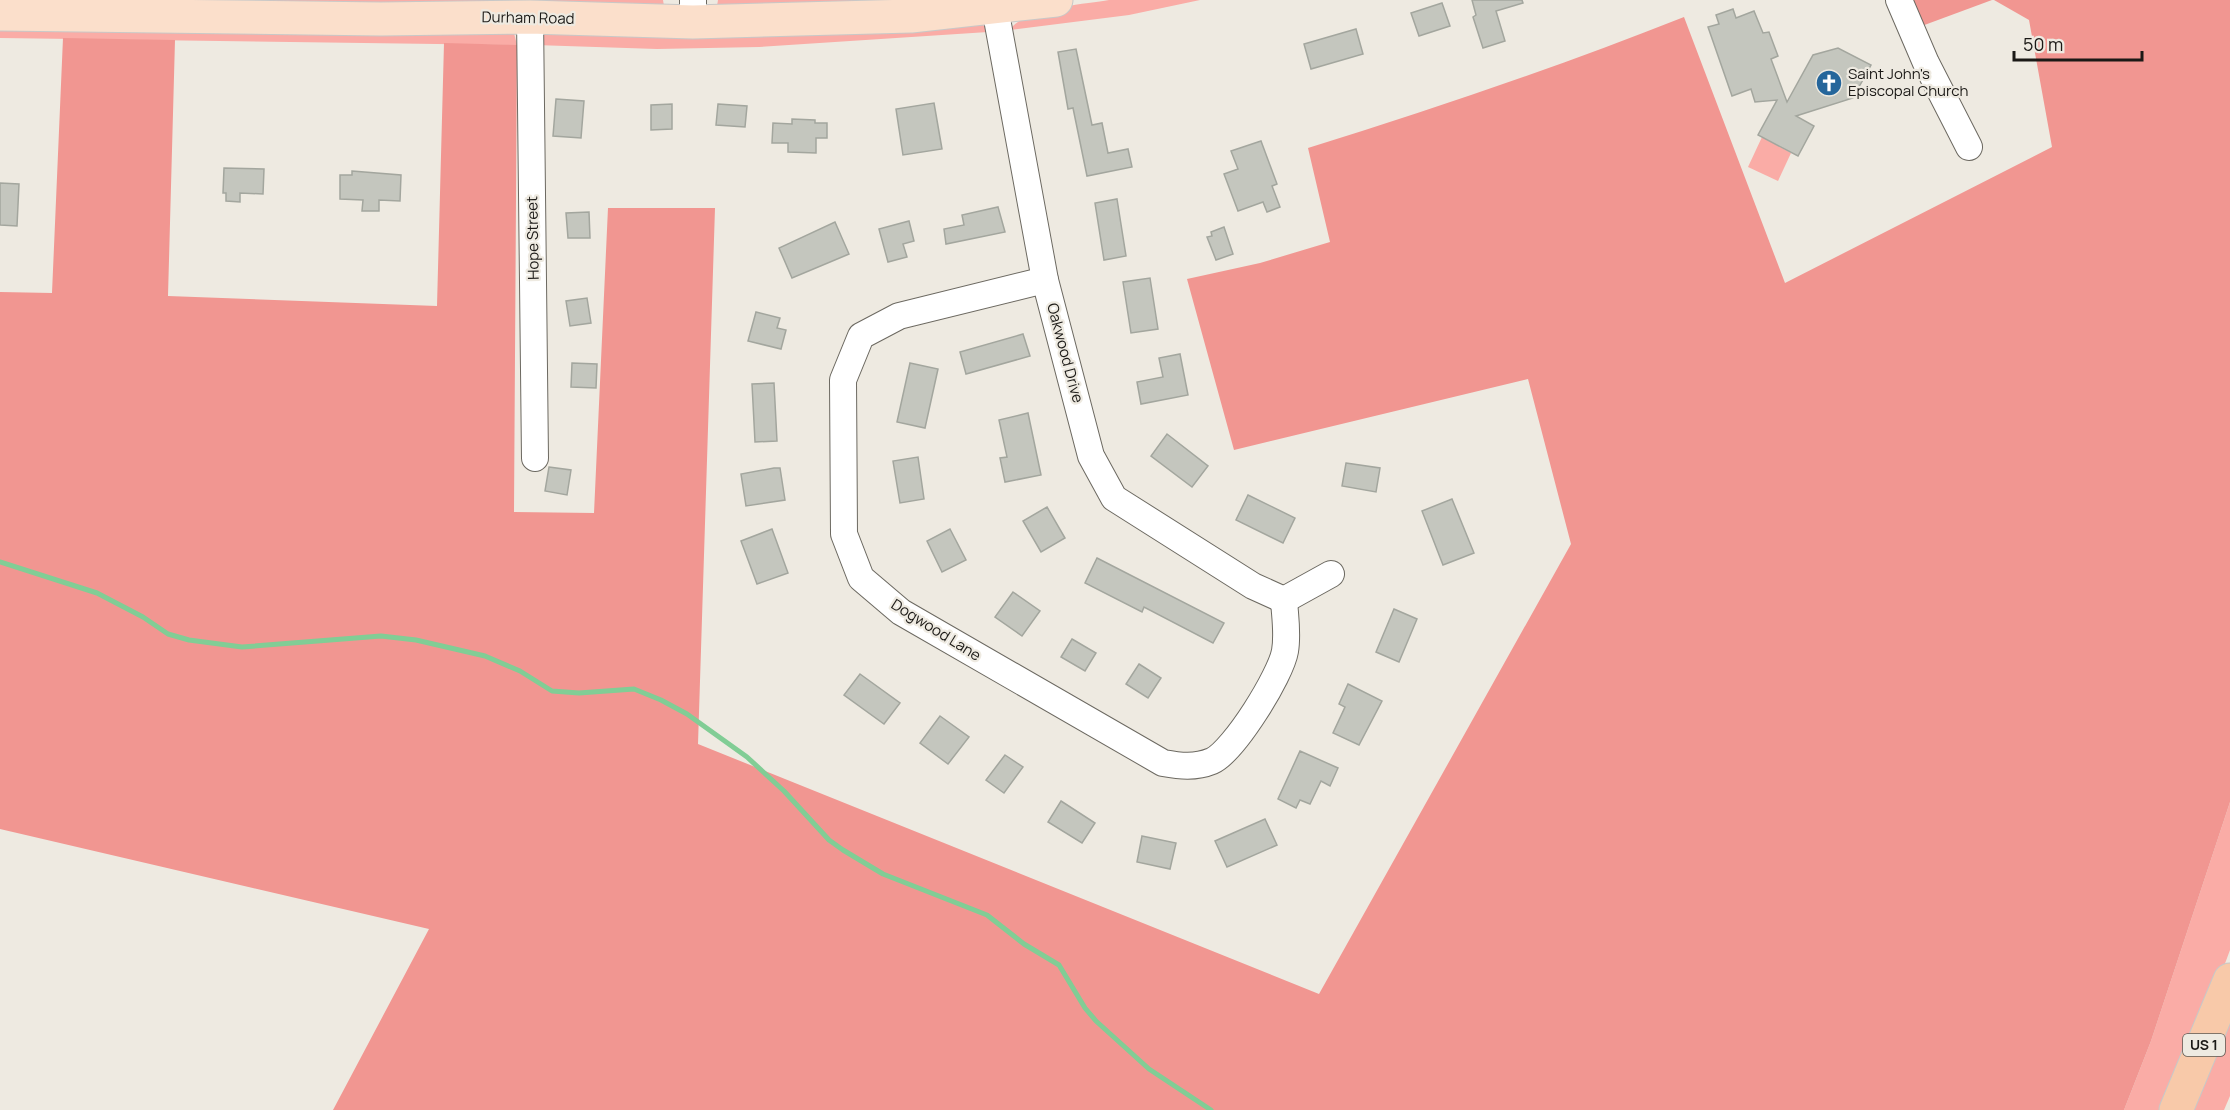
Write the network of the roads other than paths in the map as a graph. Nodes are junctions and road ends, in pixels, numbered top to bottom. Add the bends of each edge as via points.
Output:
1 (1056, 0) edge
2 (1899, 0) edge
3 (995, 8) junction
4 (693, 11) edge
5 (0, 14) edge
6 (530, 17) junction
7 (1969, 147) dead end
8 (1045, 280) junction
9 (535, 458) dead end
10 (1330, 574) dead end
11 (1284, 600) junction
12 (2230, 980) edge
13 (2176, 1110) edge

1 - 3 main road, Durham Road
2 - 7 street
3 - 4 main road, Durham Road via 867,18
3 - 8 street, Oakwood Drive
4 - 6 main road, Durham Road
5 - 6 main road, Durham Road
6 - 9 street, Hope Street
8 - 11 street, Oakwood Drive via 1091,456 1114,498 1253,586
8 - 11 street, Dogwood Lane via 899,316 861,336 843,380 844,534 861,578 901,612 1163,763 1188,767 1214,760 1229,748 1282,666 1287,635
10 - 11 street
12 - 13 highway, US 1

